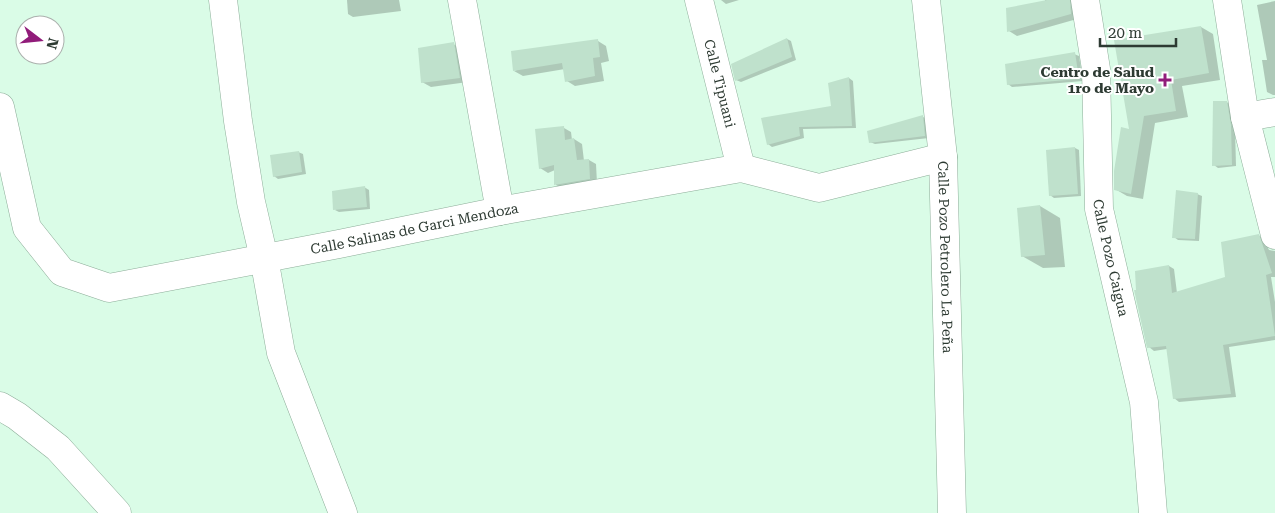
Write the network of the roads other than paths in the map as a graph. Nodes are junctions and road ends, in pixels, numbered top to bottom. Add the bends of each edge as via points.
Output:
1 (223, 0) edge
2 (462, 0) edge
3 (699, 0) edge
4 (926, 0) edge
5 (1085, 0) edge
6 (1227, 0) edge
7 (0, 107) edge
8 (1275, 112) edge
9 (1245, 117) junction
10 (943, 157) junction
11 (741, 168) junction
12 (500, 211) junction
13 (1275, 235) edge
14 (264, 258) junction
15 (0, 406) edge
16 (117, 513) edge
17 (343, 513) edge
18 (952, 513) edge
19 (1153, 513) edge

1 - 14 street via 251,202
2 - 12 street
3 - 11 street, Calle Tipuani
4 - 10 street, Calle Pozo Petrolero La Peña
5 - 19 street, Calle Pozo Caigua via 1096,69 1099,209 1144,402
6 - 9 street
7 - 14 street, Calle Salinas de Garci Mendoza via 27,228 62,272 109,288
8 - 9 street
9 - 13 street
10 - 11 street, Calle Salinas de Garci Mendoza via 819,188
10 - 18 street, Calle Pozo Petrolero La Peña
11 - 12 street, Calle Salinas de Garci Mendoza
12 - 14 street, Calle Salinas de Garci Mendoza
14 - 17 street via 282,353
15 - 16 street via 58,448

